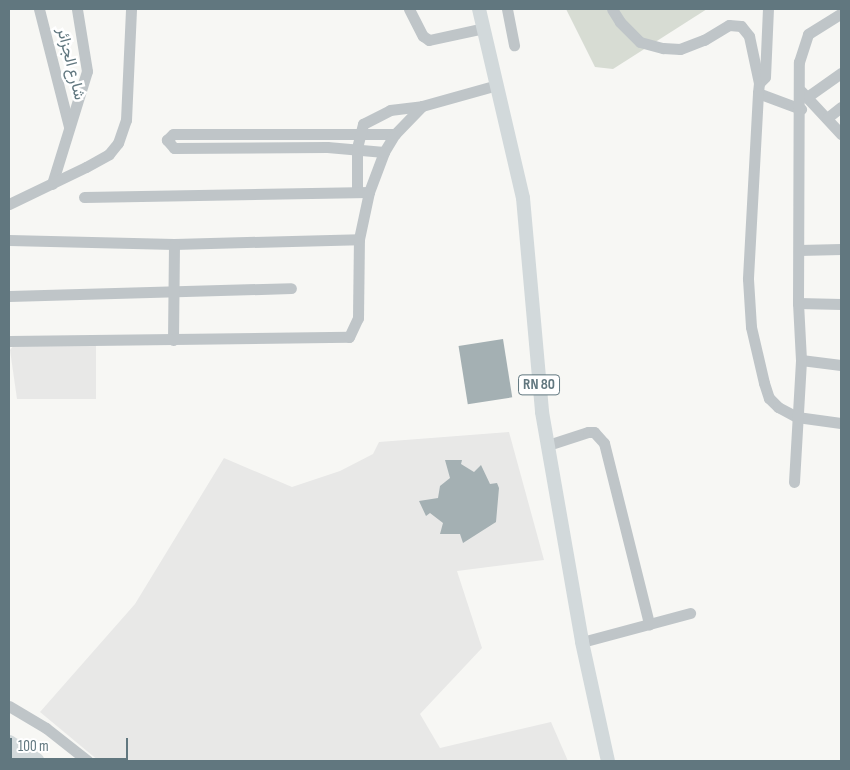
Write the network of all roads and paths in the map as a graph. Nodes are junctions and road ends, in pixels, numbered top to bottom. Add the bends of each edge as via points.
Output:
1 (39, 9) edge
2 (77, 9) edge
3 (131, 9) edge
4 (409, 9) edge
5 (479, 9) edge
6 (507, 9) edge
7 (612, 9) edge
8 (768, 9) edge
9 (836, 12) edge
10 (484, 28) junction
11 (514, 45) dead end
12 (841, 73) edge
13 (497, 85) junction
14 (758, 88) junction
15 (804, 94) junction
16 (422, 106) junction
17 (841, 107) edge
18 (801, 110) junction
19 (828, 118) junction
20 (69, 127) junction
21 (359, 134) junction
22 (395, 134) junction
23 (841, 134) edge
24 (232, 135) junction
25 (231, 148) junction
26 (357, 148) junction
27 (384, 152) junction
28 (52, 184) junction
29 (363, 192) junction
30 (84, 197) dead end
31 (9, 204) edge
32 (359, 239) junction
33 (9, 240) edge
34 (174, 244) junction
35 (841, 249) edge
36 (799, 250) junction
37 (291, 288) dead end
38 (174, 292) junction
39 (9, 296) edge
40 (798, 303) junction
41 (841, 304) edge
42 (173, 340) junction
43 (9, 341) edge
44 (801, 360) junction
45 (841, 365) edge
46 (797, 417) junction
47 (841, 422) edge
48 (548, 445) junction
49 (794, 482) dead end
50 (690, 613) dead end
51 (649, 624) junction
52 (582, 642) junction
53 (9, 706) edge
54 (9, 743) edge
55 (38, 761) edge
56 (88, 761) edge
57 (608, 761) edge

1 - 20 street, شارع الجزائر
2 - 20 street via 87,71
3 - 28 street via 126,120 118,143 109,154
4 - 10 street via 423,36 430,40
5 - 10 main road, RN 80
6 - 11 street
7 - 14 street via 640,42 663,48 687,47 729,25 741,26 748,36
8 - 14 street via 765,77
9 - 15 street via 808,34 804,42 799,62
10 - 13 main road, RN 80
12 - 15 street
13 - 16 street
13 - 48 main road, RN 80 via 523,198 542,412
14 - 18 street
14 - 46 street via 748,279 751,327 769,398
15 - 18 street
15 - 19 street
16 - 21 street via 406,106 368,119
16 - 22 street
17 - 19 street
18 - 36 street
19 - 23 street
20 - 28 street
21 - 22 street
21 - 24 street
21 - 26 street
22 - 27 street
24 - 25 street
24 - 25 street via 173,134 167,140 174,148
25 - 26 street
26 - 27 street
26 - 29 street
27 - 29 street
28 - 31 street
29 - 30 street
29 - 32 street
32 - 34 street
32 - 42 street via 358,318 349,337
33 - 34 street
34 - 38 street
35 - 36 street
36 - 40 street
37 - 38 street
38 - 39 street
38 - 42 street
40 - 41 street
40 - 44 street
42 - 43 street
44 - 45 street
44 - 46 street
46 - 47 street
46 - 49 street
48 - 51 street via 588,432 594,432 604,443
48 - 52 main road, RN 80
50 - 51 street
51 - 52 street
52 - 57 main road, RN 80
53 - 56 street via 46,728
54 - 55 highway

